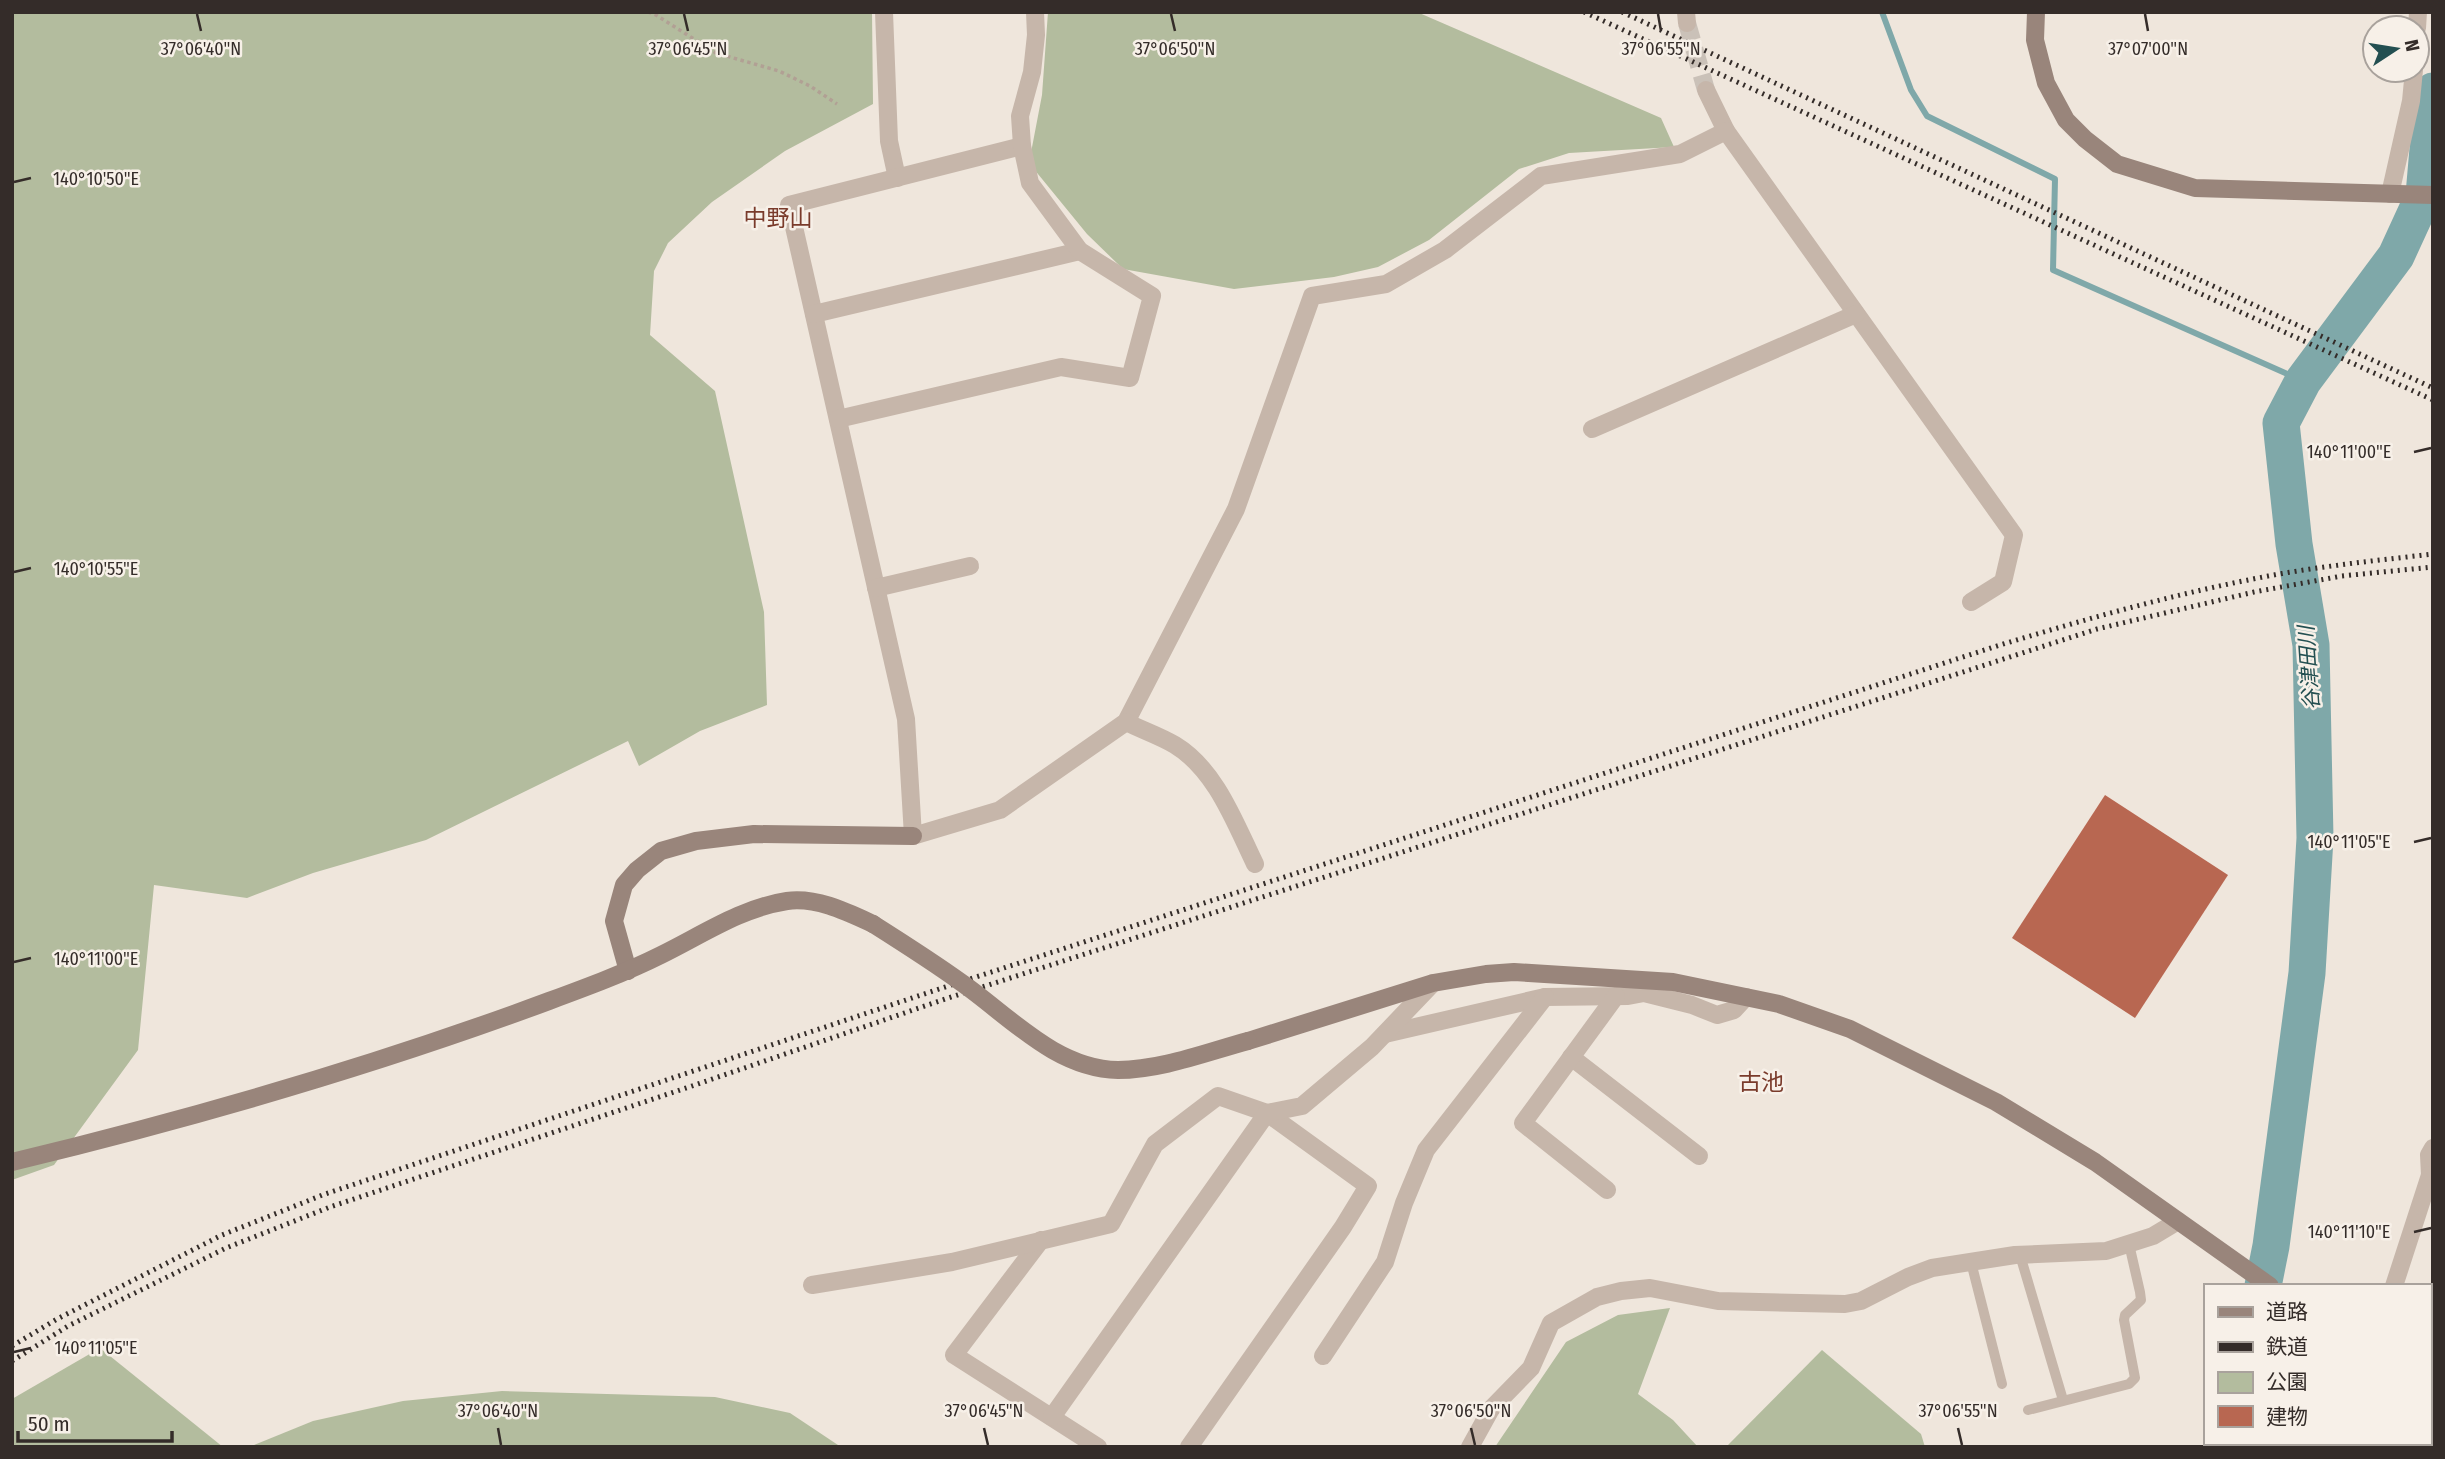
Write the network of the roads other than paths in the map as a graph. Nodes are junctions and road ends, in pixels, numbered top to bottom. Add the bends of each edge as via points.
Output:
1 (884, 12) edge
2 (1035, 12) edge
3 (2036, 12) edge
4 (2413, 84) edge
5 (1706, 90) tunnel mouth
6 (1726, 131) junction
7 (1022, 146) junction
8 (897, 178) junction
9 (2398, 194) junction
10 (2433, 195) edge
11 (1080, 251) junction
12 (814, 314) junction
13 (1856, 314) junction
14 (838, 419) junction
15 (1592, 429) dead end
16 (970, 566) dead end
17 (876, 587) junction
18 (1971, 602) dead end
19 (1126, 722) junction
20 (913, 836) junction
21 (1255, 864) dead end
22 (628, 971) junction
23 (1433, 983) junction
24 (1616, 996) junction
25 (1545, 997) junction
26 (1746, 997) junction
27 (1385, 1034) junction
28 (1571, 1057) junction
29 (1267, 1113) junction
30 (2433, 1148) edge
31 (1699, 1156) dead end
32 (12, 1162) edge
33 (2431, 1177) edge
34 (1607, 1191) dead end
35 (2184, 1226) junction
36 (1041, 1240) junction
37 (2129, 1244) junction
38 (2020, 1255) junction
39 (1971, 1262) junction
40 (2267, 1284) edge
41 (2395, 1284) edge
42 (812, 1285) dead end
43 (1323, 1356) dead end
44 (2002, 1384) dead end
45 (2063, 1401) junction
46 (2028, 1409) dead end
47 (1052, 1418) junction
48 (1098, 1447) edge
49 (1189, 1447) edge
50 (1470, 1447) edge

1 - 8 street via 889,141
2 - 7 street via 1032,72 1020,116
3 - 9 street via 2035,40 2046,83 2066,120 2117,164 2195,188
4 - 9 street
5 - 6 street
6 - 13 street
6 - 19 street via 1680,154 1541,176 1445,250 1386,284 1312,296 1236,509
7 - 8 street
7 - 11 street via 1030,183
8 - 12 street via 789,205
9 - 10 street
11 - 12 street
11 - 14 street via 1152,296 1130,378 1061,367
12 - 14 street
13 - 15 street
13 - 18 street via 2014,535 2003,582
14 - 17 street
16 - 17 street
17 - 20 street via 906,719
19 - 20 street via 1000,810
19 - 21 street via 1175,745 1202,768
20 - 22 street via 754,834 696,841 661,851 624,885 614,921
22 - 23 street, bridge via 753,910 789,901 833,906 873,924 964,984 1033,1038 1082,1065 1117,1070 1248,1041
22 - 32 street via 323,1077
23 - 26 street via 1514,972 1673,982
23 - 27 street
24 - 25 street
24 - 26 street via 1664,996 1717,1015 1734,1010
24 - 28 street
25 - 27 street
25 - 43 street via 1426,1150 1385,1262
26 - 35 street via 1850,1028 1996,1102 2095,1162
27 - 29 street via 1302,1106
28 - 31 street
28 - 34 street via 1523,1123
29 - 36 street via 1217,1096 1155,1144 1111,1224
29 - 47 street
29 - 49 street via 1368,1186
30 - 33 street via 2429,1155
33 - 41 street
35 - 37 street
35 - 40 street
36 - 42 street via 953,1262
36 - 47 street via 954,1355
37 - 38 street via 2105,1251
37 - 45 lane via 2141,1300 2124,1320 2135,1378 2129,1384
38 - 39 street
38 - 45 lane
39 - 44 lane
39 - 50 street via 1932,1268 1845,1304 1718,1301 1650,1288 1597,1297 1551,1323 1531,1368 1491,1409
45 - 46 lane
47 - 48 street

